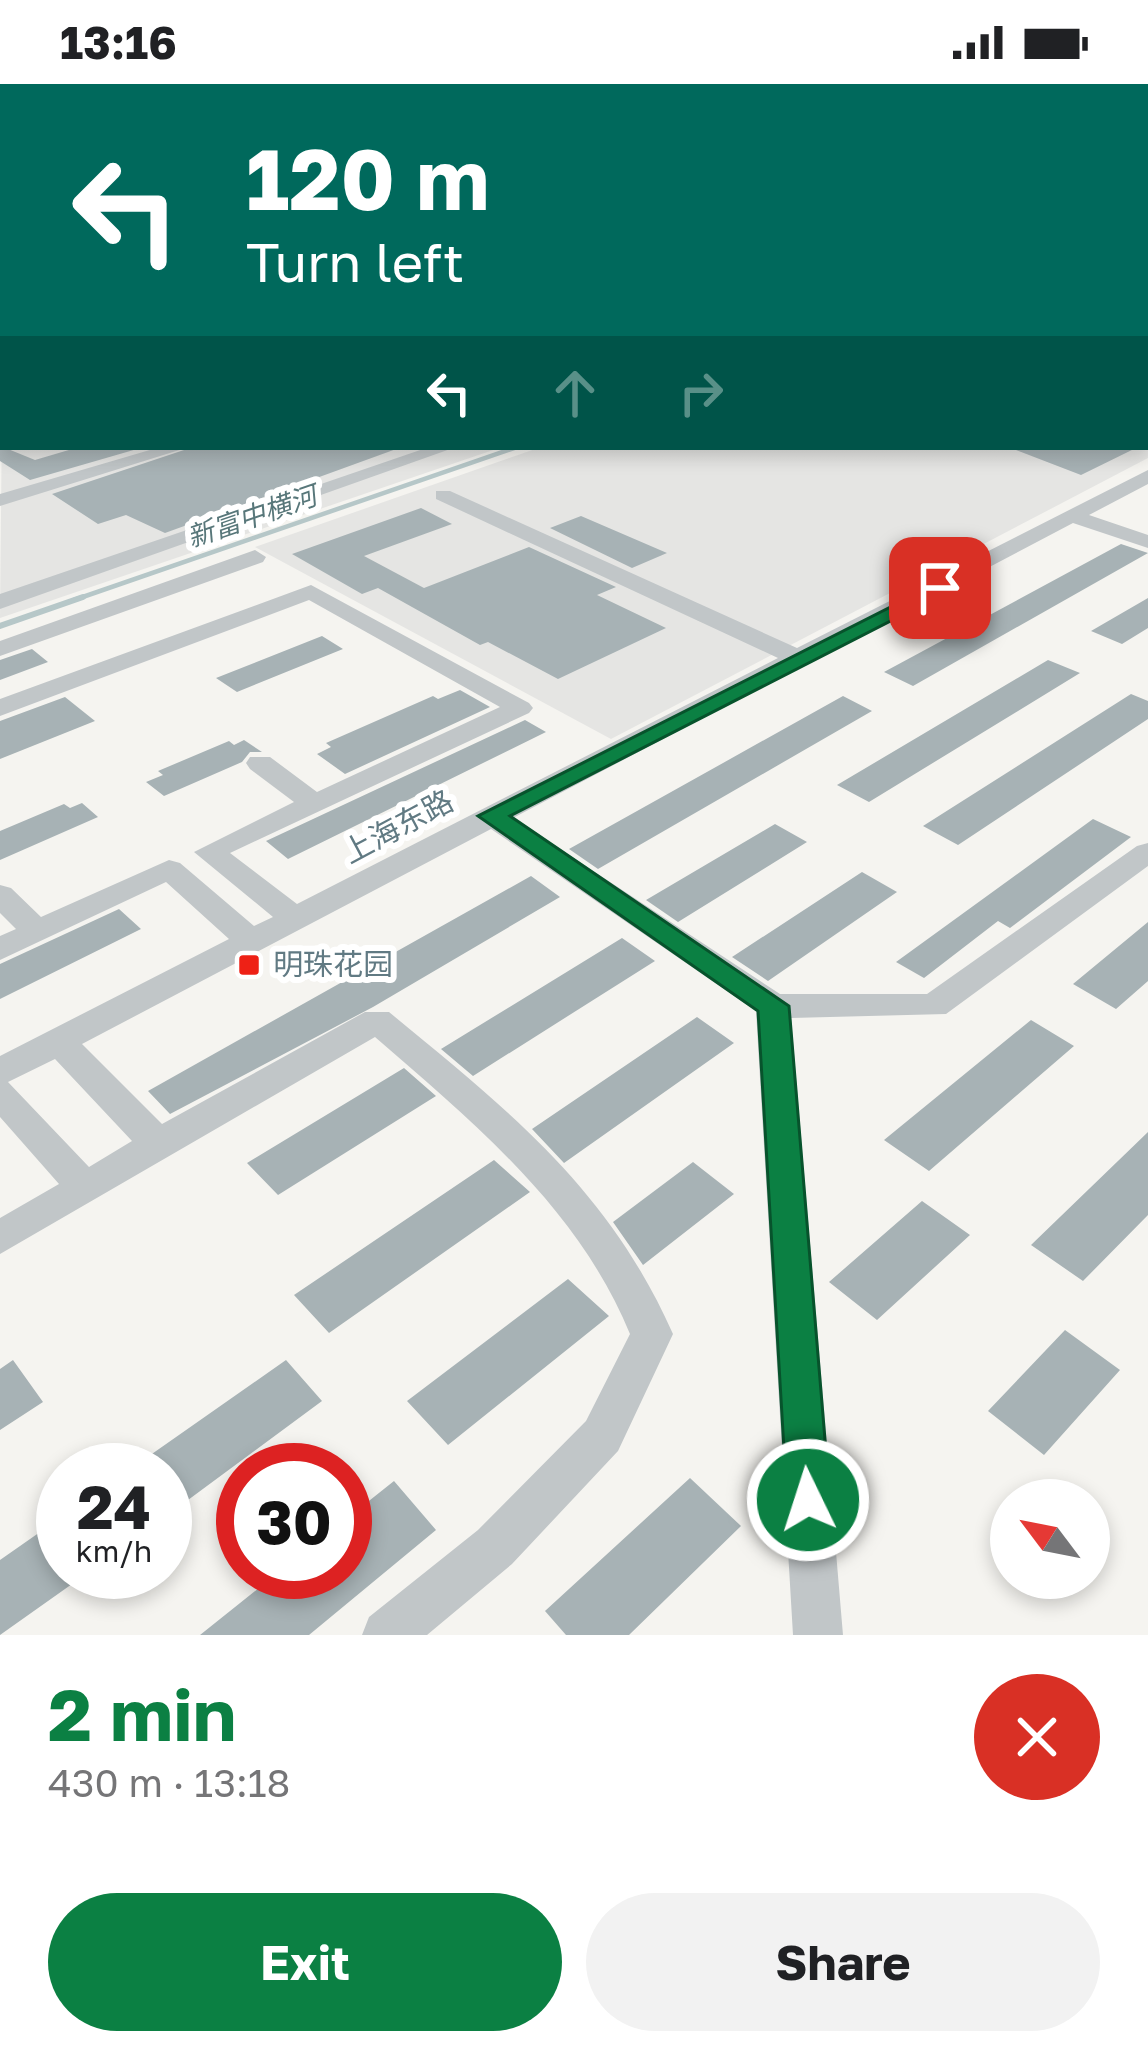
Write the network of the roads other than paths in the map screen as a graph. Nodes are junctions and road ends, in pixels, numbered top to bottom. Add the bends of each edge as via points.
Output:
1 (170, 450) edge
2 (439, 450) edge
3 (1148, 476) edge
4 (443, 495) dead end
5 (0, 500) edge
6 (1075, 517) junction
7 (1148, 542) edge
8 (255, 557) dead end
9 (0, 602) edge
10 (0, 649) edge
11 (800, 658) junction
12 (0, 707) edge
13 (260, 763) dead end
14 (314, 803) junction
15 (491, 816) junction
16 (1148, 852) edge
17 (0, 895) edge
18 (295, 918) junction
19 (37, 932) junction
20 (251, 941) junction
21 (0, 949) edge
22 (773, 1006) junction
23 (58, 1042) junction
24 (0, 1072) edge
25 (0, 1093) edge
26 (158, 1144) junction
27 (85, 1188) junction
28 (0, 1238) edge
29 (387, 1635) edge
30 (818, 1635) edge

1 - 5 street
2 - 9 street
3 - 6 street, 上海东路
4 - 11 street
6 - 7 street
6 - 11 street, 上海东路
8 - 10 street
11 - 15 street, 上海东路
12 - 14 street via 310,592 520,708
13 - 14 street
14 - 18 street via 209,852
15 - 18 street, 上海东路
15 - 22 street
16 - 22 street via 934,1006
17 - 19 street
18 - 20 street, 上海东路
19 - 20 street via 169,869
19 - 21 street
20 - 23 street, 上海东路
22 - 30 street
23 - 24 street, 上海东路
23 - 26 street
25 - 27 street
26 - 27 street
26 - 29 street via 377,1020 576,1206 637,1288 652,1334 602,1436 495,1547
27 - 28 street

